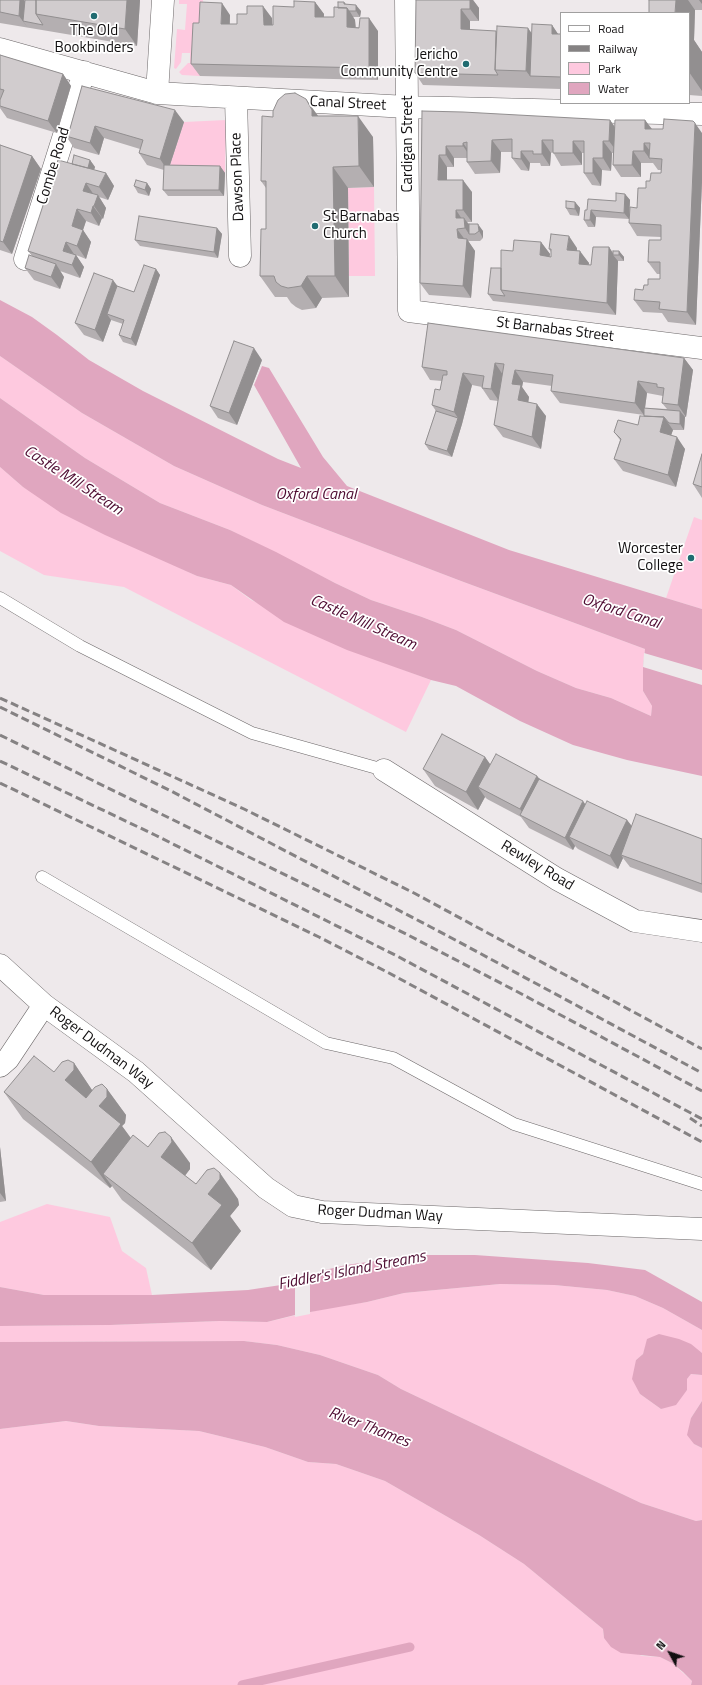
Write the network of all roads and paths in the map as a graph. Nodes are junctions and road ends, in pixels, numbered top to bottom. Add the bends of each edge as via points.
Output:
1 (163, 0) edge
2 (406, 0) edge
3 (0, 49) edge
4 (84, 72) junction
5 (157, 92) junction
6 (236, 98) junction
7 (407, 107) junction
8 (702, 114) edge
9 (240, 256) dead end
10 (25, 259) dead end
11 (409, 311) joint
12 (702, 348) edge
13 (0, 598) edge
14 (384, 770) joint
15 (42, 877) dead end
16 (702, 931) edge
17 (0, 965) edge
18 (44, 1004) junction
19 (0, 1066) edge
20 (702, 1184) edge
21 (702, 1229) edge

1 - 5 street
2 - 7 street, Cardigan Street
3 - 4 street, Canal Street
4 - 5 street, Canal Street
4 - 10 street, Combe Road
5 - 6 street, Canal Street
6 - 7 street, Canal Street
6 - 9 street, Dawson Place
7 - 8 street, Canal Street
7 - 11 street, Cardigan Street
11 - 12 street, St Barnabas Street
13 - 14 lane via 80,646 252,733
14 - 16 street, Rewley Road via 557,880 636,921
15 - 20 lane via 326,1043 392,1058 514,1124
17 - 18 street, Roger Dudman Way
18 - 19 street
18 - 21 street, Roger Dudman Way via 136,1072 266,1188 293,1206 322,1212

